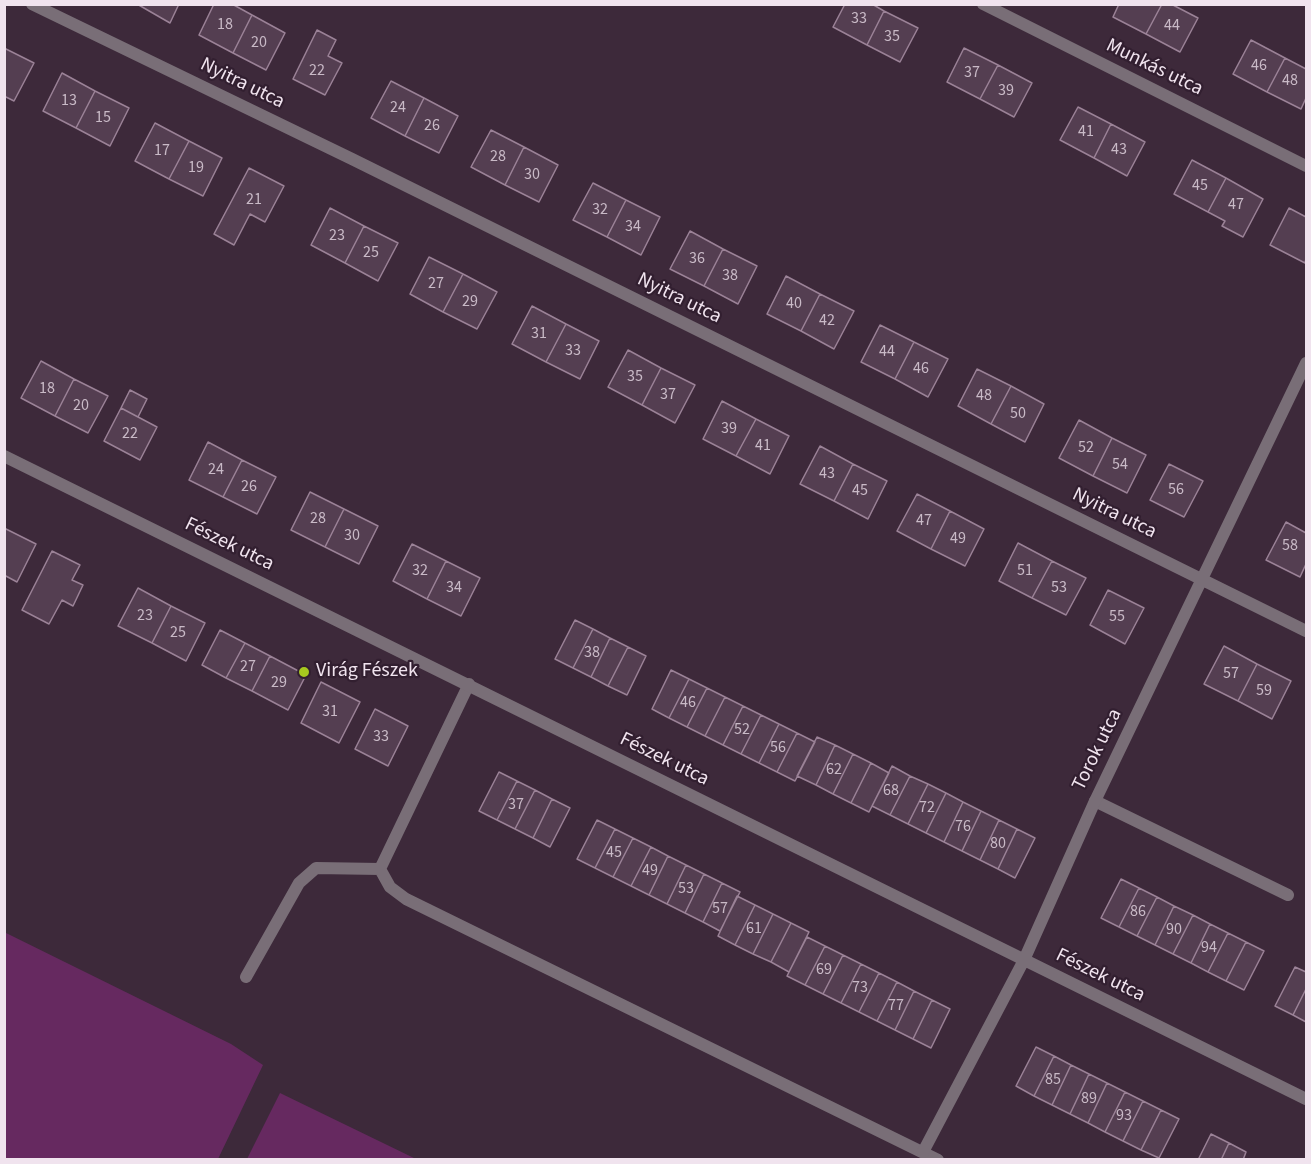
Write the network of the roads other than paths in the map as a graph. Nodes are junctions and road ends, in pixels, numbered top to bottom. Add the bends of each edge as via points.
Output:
1 (32, 4) edge
2 (983, 4) edge
3 (1306, 166) edge
4 (1306, 363) edge
5 (4, 456) edge
6 (1202, 579) junction
7 (1306, 631) edge
8 (469, 684) junction
9 (1095, 801) junction
10 (380, 869) junction
11 (1287, 895) dead end
12 (1024, 960) junction
13 (246, 977) dead end
14 (1306, 1099) edge
15 (923, 1152) junction
16 (938, 1160) edge

1 - 6 street, Nyitra utca
2 - 3 street, Munkás utca
4 - 6 street, Torok utca
5 - 8 street, Fészek utca
6 - 7 street, Nyitra utca
6 - 9 street, Torok utca
8 - 10 street
8 - 12 street, Fészek utca
9 - 11 street
9 - 12 street, Torok utca
10 - 13 street via 316,868 299,883
10 - 15 street via 390,887 406,899
12 - 14 street, Fészek utca
12 - 15 street, Torok utca
15 - 16 street

